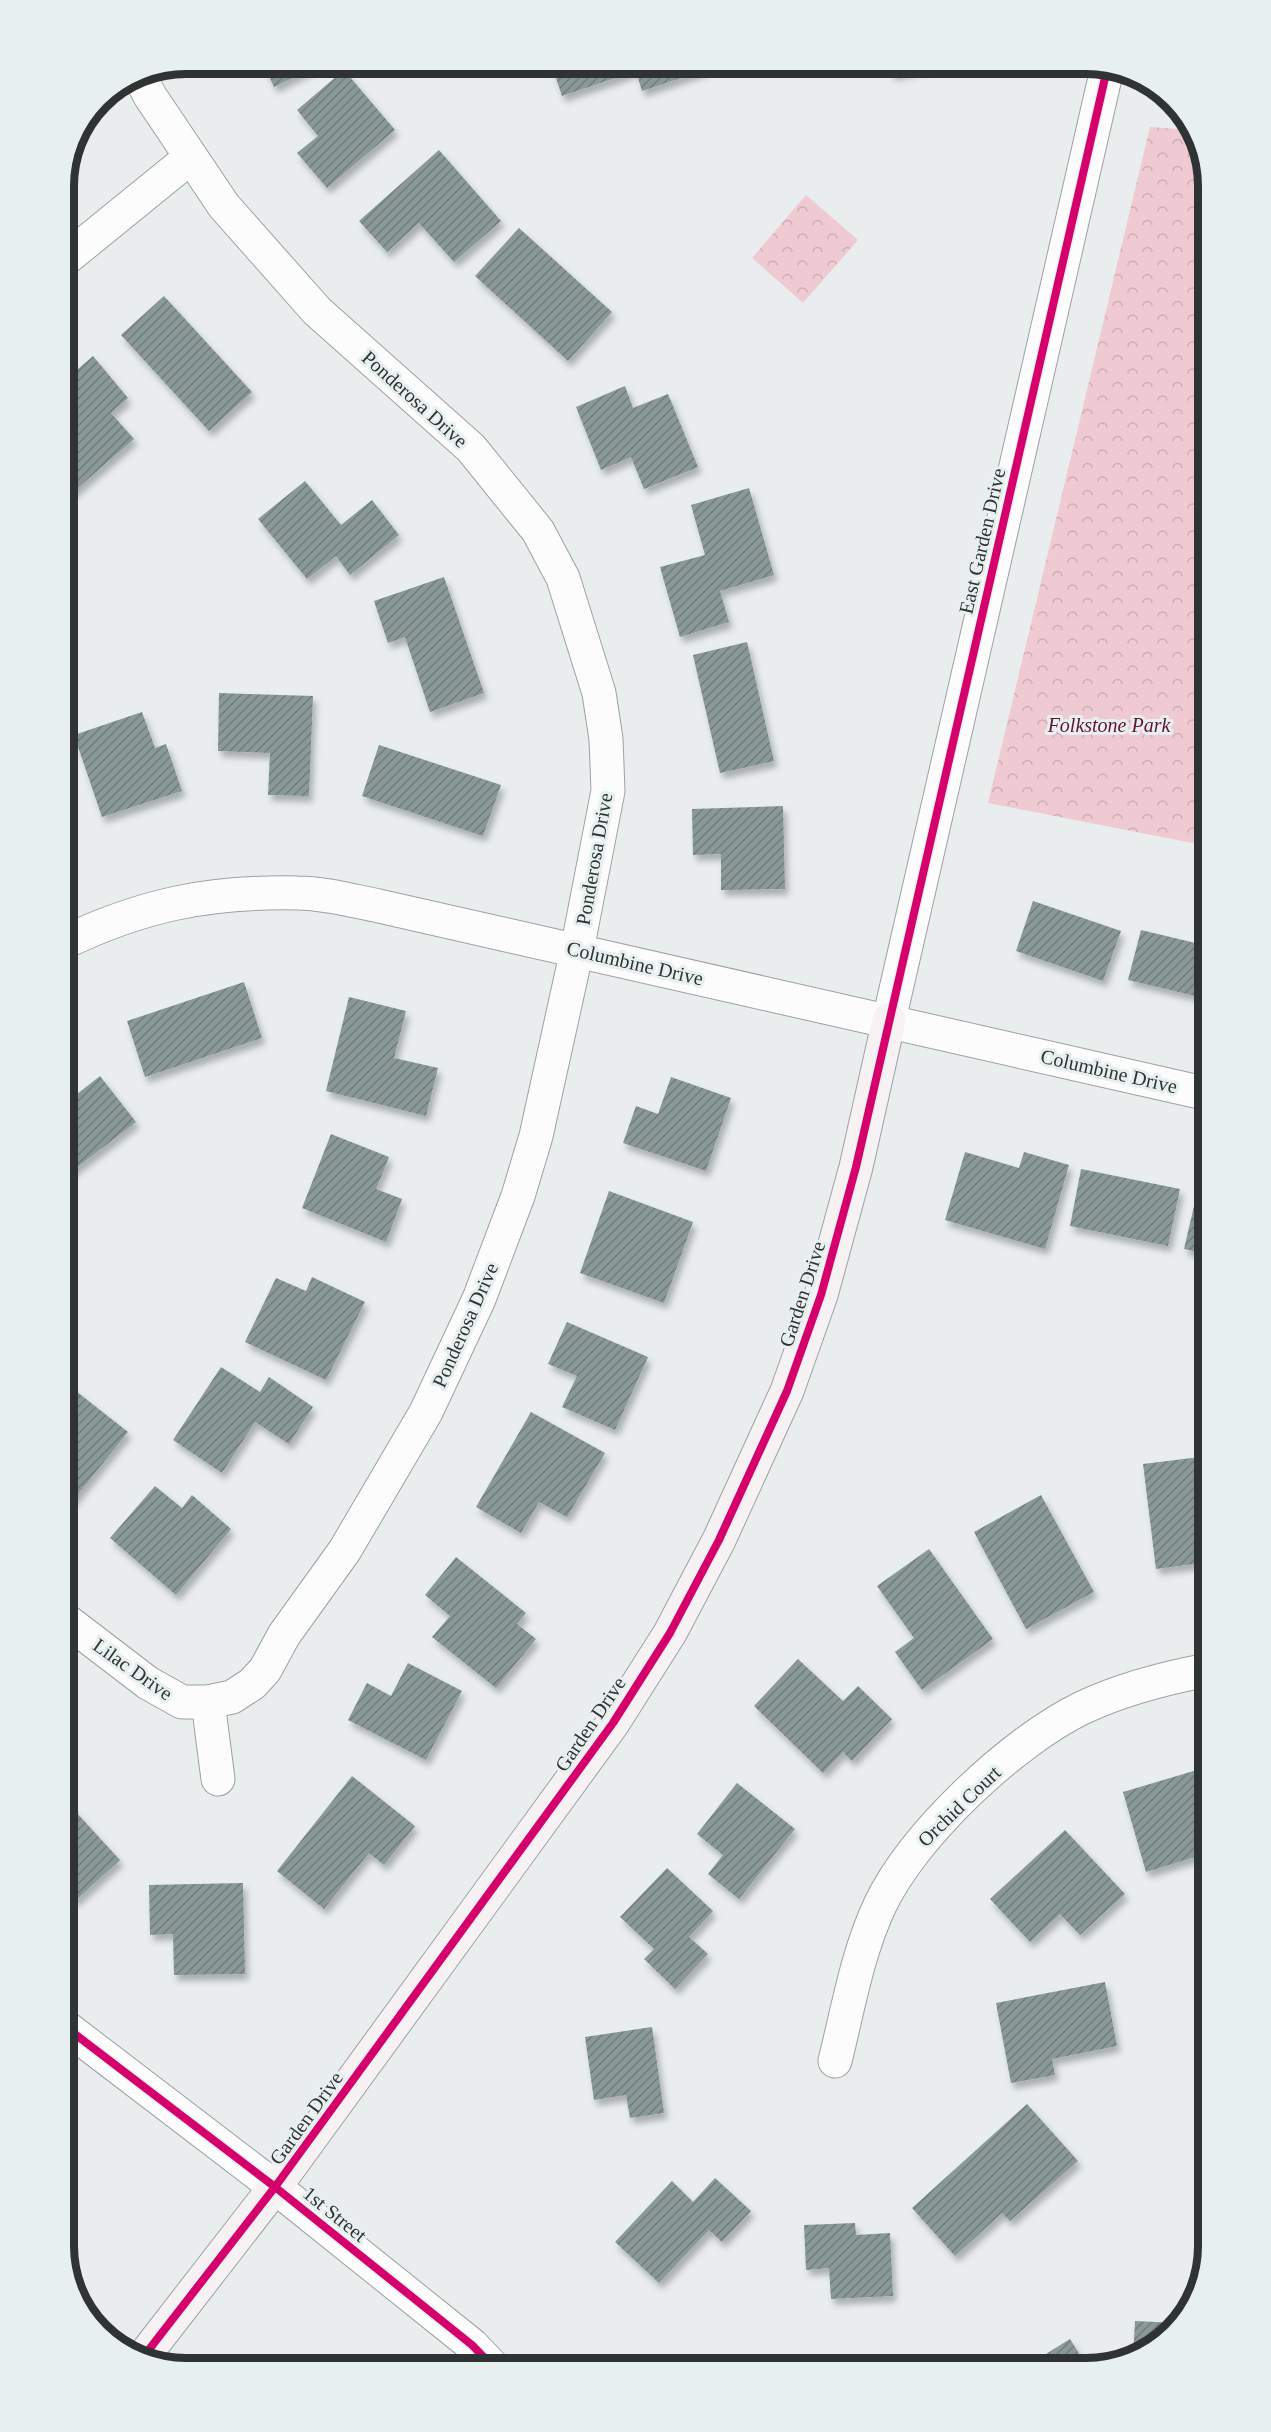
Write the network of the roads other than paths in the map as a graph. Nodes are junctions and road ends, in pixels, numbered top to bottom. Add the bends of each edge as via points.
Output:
1 (1105, 76) edge
2 (144, 82) edge
3 (191, 156) junction
4 (74, 252) edge
5 (74, 938) edge
6 (577, 950) junction
7 (889, 1020) junction
8 (1198, 1092) edge
9 (74, 1626) edge
10 (1198, 1672) edge
11 (208, 1702) junction
12 (218, 1779) dead end
13 (74, 2033) edge
14 (835, 2061) dead end
15 (275, 2187) junction
16 (147, 2352) edge
17 (484, 2358) edge

1 - 7 street, East Garden Drive
2 - 3 street, Ponderosa Drive
3 - 4 street
3 - 6 street, Ponderosa Drive via 224,206 317,311 471,448 538,531 563,578 599,693 608,791
5 - 6 street, Columbine Drive via 150,907 202,898 299,893 379,906
6 - 7 street, Columbine Drive
6 - 11 street, Ponderosa Drive via 536,1136 518,1196 479,1299 426,1412 345,1550 284,1635 265,1670 232,1697
7 - 8 street, Columbine Drive
7 - 15 street, Garden Drive via 856,1167 821,1295 787,1391 708,1560 669,1633 613,1723
9 - 11 street, Lilac Drive via 148,1683 182,1702
10 - 14 street, Orchid Court via 1117,1694 1082,1709 1013,1754 949,1810 897,1873 880,1905 863,1945
11 - 12 street
13 - 15 street, 1st Street
15 - 16 street, Garden Drive
15 - 17 street, 1st Street

